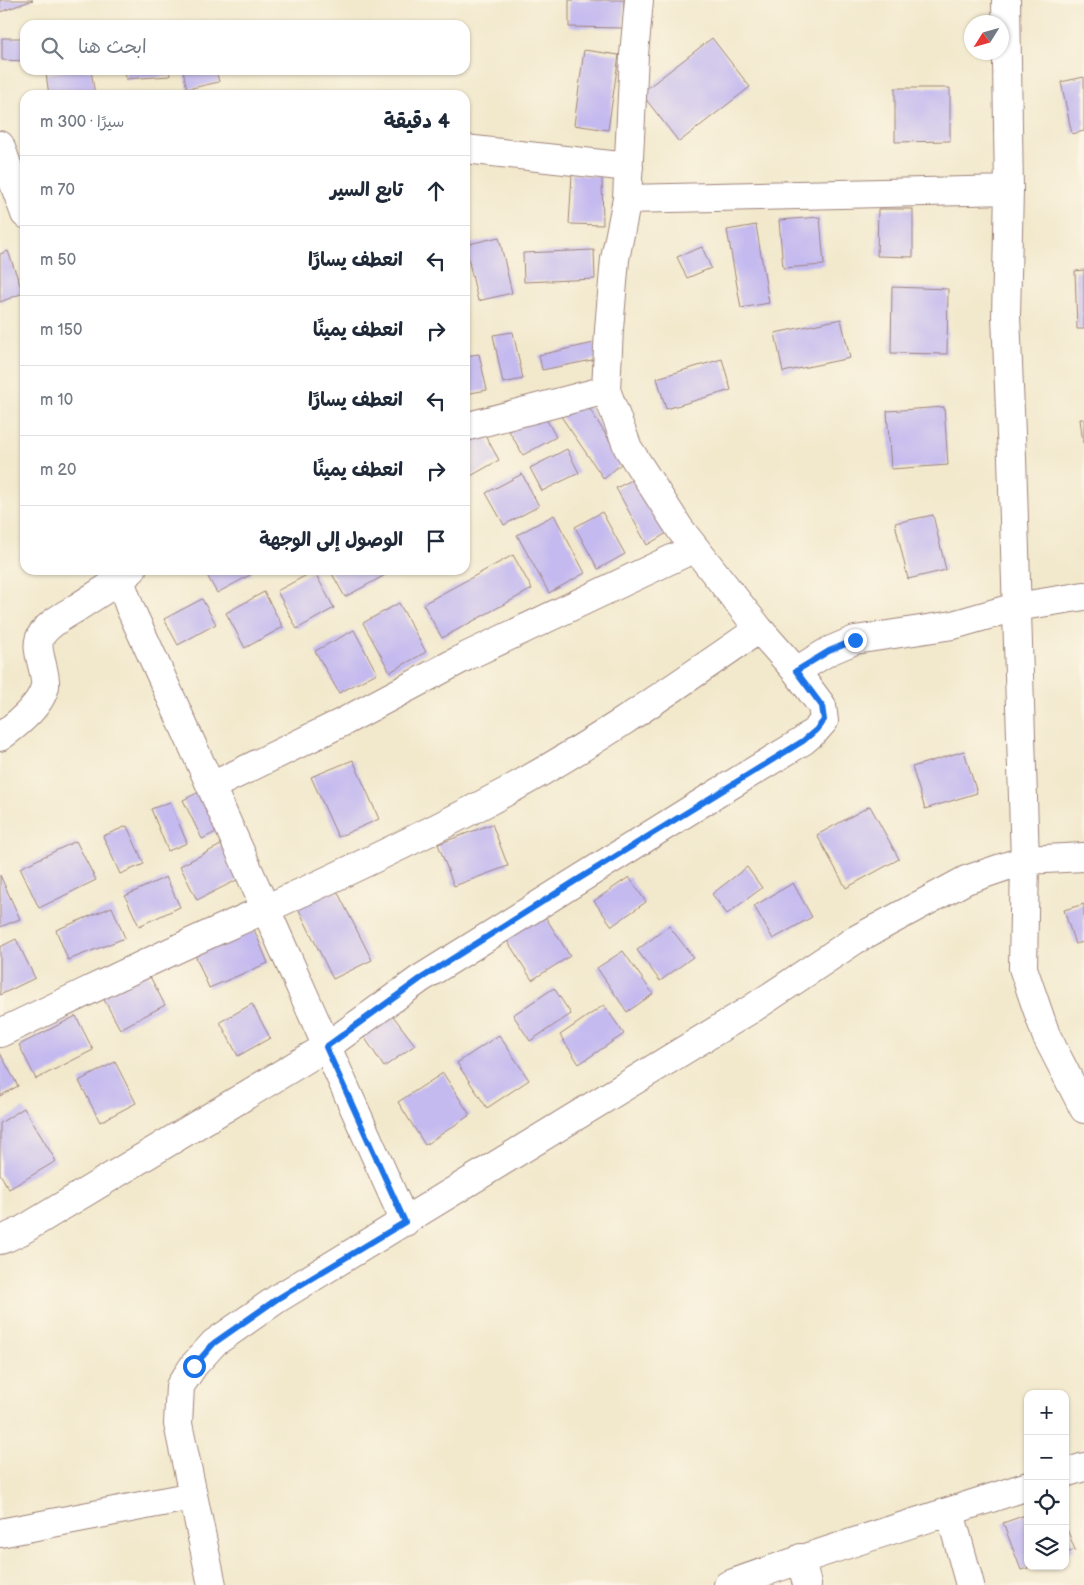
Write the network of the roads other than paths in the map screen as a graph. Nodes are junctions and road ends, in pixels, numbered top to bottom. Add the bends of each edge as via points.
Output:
1 (639, 0) edge
2 (1006, 0) edge
3 (470, 150) edge
4 (10, 156) edge
5 (629, 167) junction
6 (1009, 190) junction
7 (20, 195) edge
8 (627, 199) junction
9 (606, 390) junction
10 (470, 426) edge
11 (695, 548) junction
12 (121, 575) edge
13 (124, 575) edge
14 (1084, 596) edge
15 (1016, 607) junction
16 (759, 629) junction
17 (796, 671) junction
18 (0, 737) edge
19 (212, 786) junction
20 (1084, 857) edge
21 (1025, 860) junction
22 (266, 910) junction
23 (0, 1032) edge
24 (326, 1047) junction
25 (1084, 1110) edge
26 (405, 1222) junction
27 (0, 1240) edge
28 (1084, 1467) edge
29 (1069, 1472) edge
30 (1024, 1487) edge
31 (192, 1496) junction
32 (950, 1512) junction
33 (0, 1533) edge
34 (801, 1558) junction
35 (212, 1585) edge
36 (728, 1585) edge
37 (807, 1585) edge
38 (970, 1585) edge

1 - 5 street
2 - 6 street
3 - 5 street
4 - 7 street
5 - 8 street
6 - 8 street
6 - 15 street via 1006,316
8 - 9 street via 614,259
9 - 10 street
9 - 11 street via 628,448
11 - 16 street
11 - 19 street via 467,656
12 - 18 street via 53,623 40,636 38,647 44,686 38,700 20,722
13 - 19 street via 130,608
14 - 15 street
15 - 17 street via 953,625 855,640
15 - 21 street
16 - 17 street
16 - 22 street via 592,743 431,831
17 - 24 street via 822,706 824,720 803,741 420,979
19 - 22 street
20 - 21 street
21 - 25 street via 1023,968 1046,1035
21 - 26 street via 966,880 855,940 753,1008
22 - 23 street
22 - 24 street
24 - 26 street
24 - 27 street via 21,1231
26 - 31 street via 277,1299 214,1343 194,1366 180,1386 178,1424
28 - 29 street
30 - 32 street
31 - 33 street
31 - 35 street
32 - 34 street
32 - 38 street
34 - 36 street
34 - 37 street

